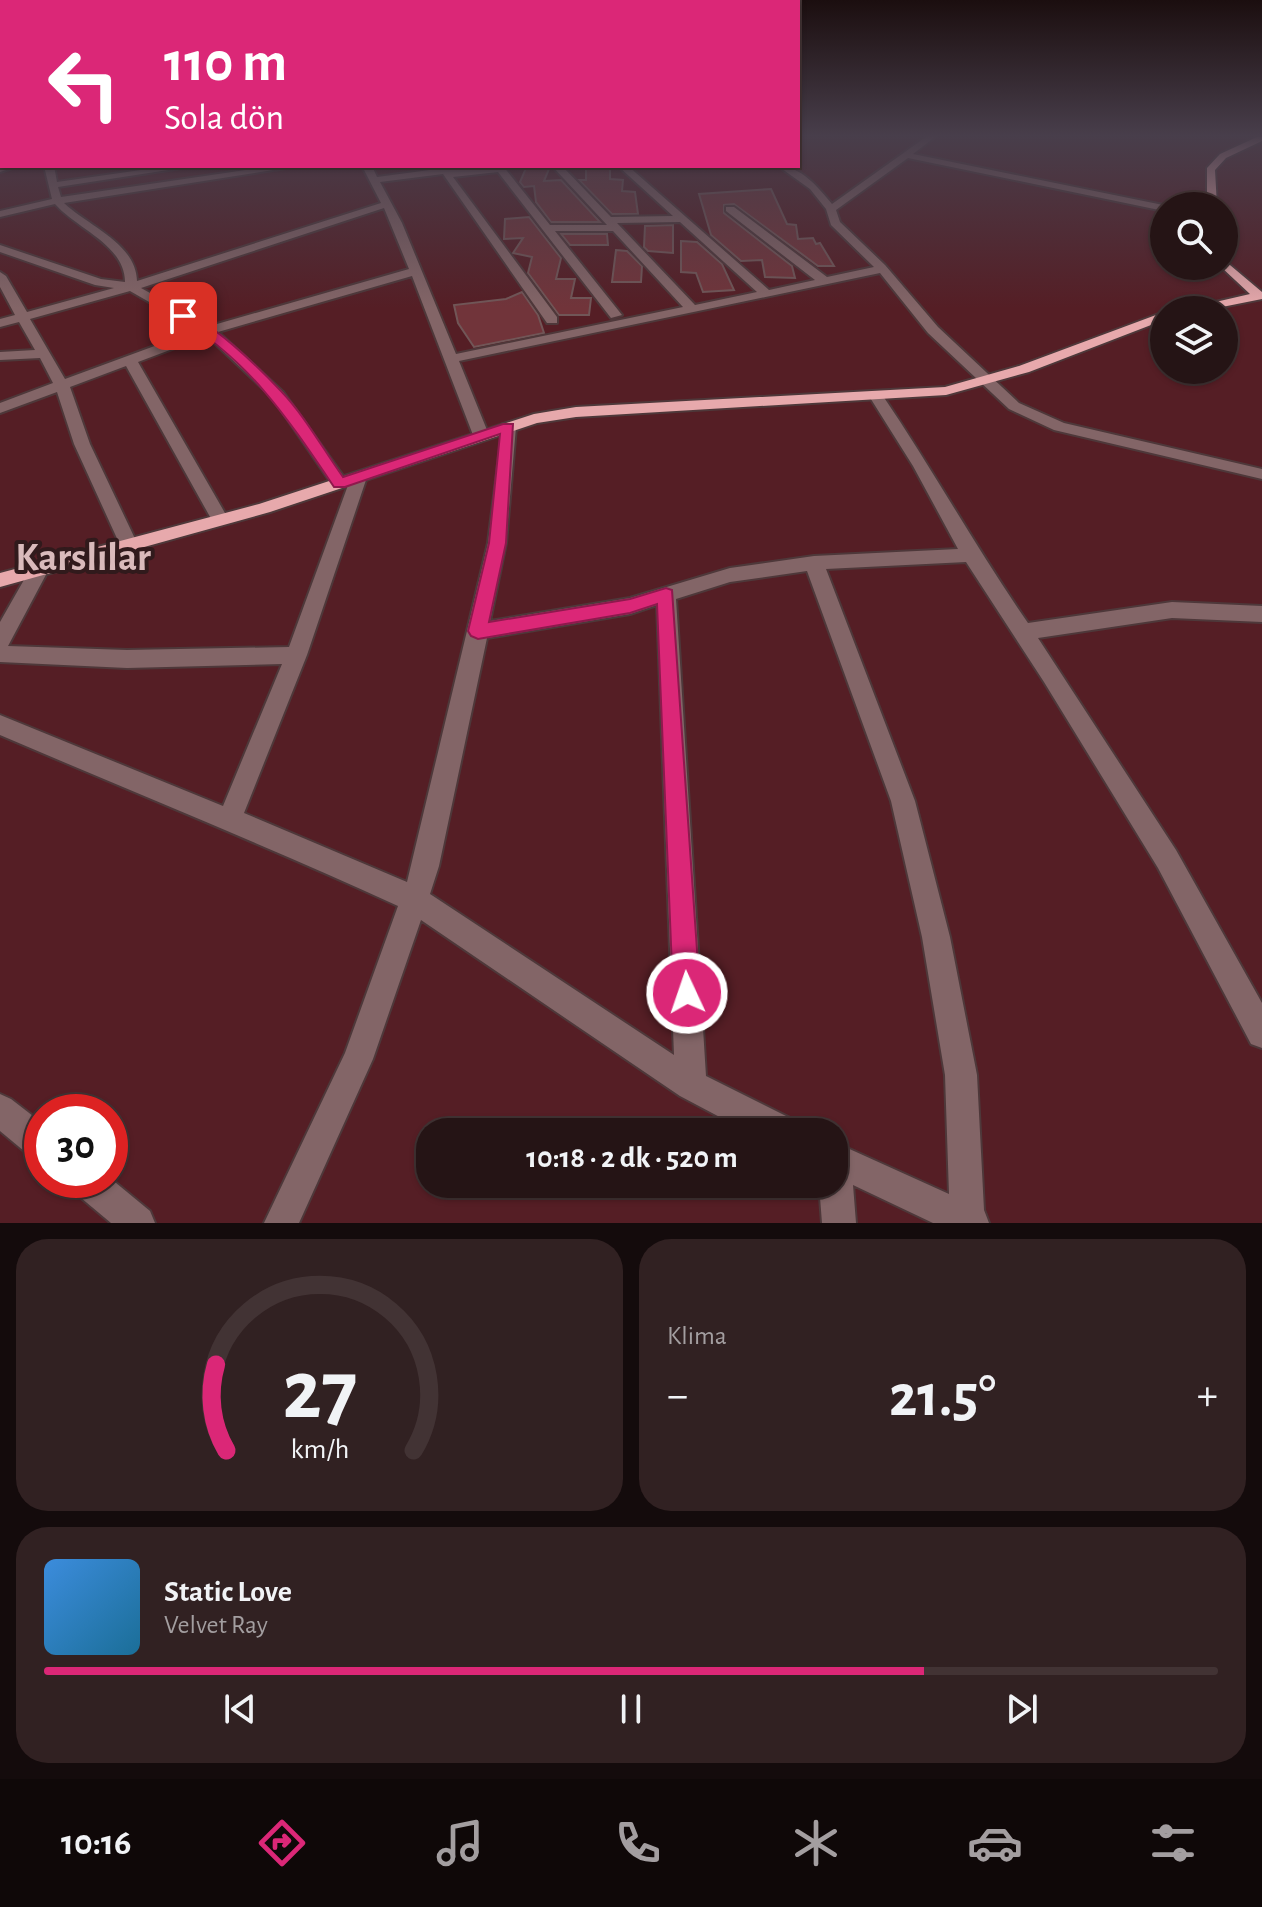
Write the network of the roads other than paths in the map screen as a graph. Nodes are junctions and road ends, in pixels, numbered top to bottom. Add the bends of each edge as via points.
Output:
1 (56, 194) edge
2 (104, 194) edge
3 (382, 194) edge
4 (461, 194) edge
5 (520, 194) edge
6 (585, 194) edge
7 (655, 194) edge
8 (819, 194) edge
9 (852, 194) edge
10 (1096, 194) edge
11 (57, 201) junction
12 (387, 204) junction
13 (1150, 205) edge
14 (730, 209) dead end
15 (831, 209) junction
16 (0, 214) edge
17 (538, 217) junction
18 (683, 219) junction
19 (611, 221) junction
20 (547, 228) junction
21 (0, 248) edge
22 (882, 269) junction
23 (415, 271) junction
24 (1238, 275) edge
25 (0, 276) edge
26 (823, 280) junction
27 (131, 287) junction
28 (5, 293) edge
29 (766, 294) junction
30 (1261, 296) edge
31 (1238, 300) edge
32 (691, 308) junction
33 (616, 315) dead end
34 (25, 316) junction
35 (552, 320) dead end
36 (1150, 321) edge
37 (0, 323) edge
38 (209, 331) junction
39 (45, 354) junction
40 (0, 356) edge
41 (450, 359) junction
42 (130, 361) junction
43 (983, 380) junction
44 (62, 386) junction
45 (876, 396) junction
46 (0, 408) edge
47 (508, 427) junction
48 (481, 435) junction
49 (1262, 474) edge
50 (350, 480) junction
51 (220, 520) junction
52 (129, 545) junction
53 (971, 555) junction
54 (814, 563) junction
55 (40, 569) junction
56 (0, 580) edge
57 (666, 595) junction
58 (1262, 614) edge
59 (478, 631) junction
60 (1022, 632) junction
61 (0, 641) edge
62 (0, 654) edge
63 (296, 655) junction
64 (0, 725) edge
65 (229, 821) junction
66 (414, 899) junction
67 (1262, 1033) edge
68 (691, 1085) junction
69 (0, 1110) edge
70 (755, 1118) edge
71 (24, 1129) edge
72 (848, 1165) edge
73 (108, 1198) edge
74 (837, 1198) edge
75 (970, 1222) edge
76 (138, 1223) edge
77 (281, 1223) edge
78 (839, 1223) edge

1 - 11 street
2 - 11 street
3 - 12 street
4 - 35 street
5 - 17 street
6 - 19 street
7 - 18 street
8 - 15 street
9 - 15 street
10 - 13 street
11 - 16 street
11 - 27 street via 127,260
12 - 23 street
12 - 27 street
14 - 26 street
15 - 22 street via 835,223
17 - 19 street
17 - 20 street
18 - 19 street
18 - 29 street
19 - 20 street
19 - 32 street
20 - 33 street
21 - 27 street via 99,282
22 - 26 street
22 - 43 street
23 - 38 street
23 - 41 street
24 - 30 main road
25 - 28 street
26 - 29 street
27 - 34 street
27 - 38 street
28 - 34 street
29 - 32 street
30 - 31 main road
32 - 41 street
34 - 37 street
34 - 39 street
36 - 43 main road
38 - 42 street
38 - 50 street via 278,395
39 - 40 street
39 - 44 street
41 - 48 street
42 - 44 street
42 - 51 street
43 - 45 main road via 946,391
43 - 49 street via 1014,406 1059,427
44 - 46 street
44 - 52 street via 82,444
45 - 47 main road via 576,412
45 - 53 street
47 - 48 main road
47 - 59 street via 497,543
48 - 50 main road
50 - 51 main road
50 - 63 street
51 - 52 main road
52 - 55 main road
53 - 54 street
53 - 60 street
54 - 57 street via 730,575
54 - 75 street via 903,801 936,937 961,1075
55 - 56 main road
55 - 61 street
57 - 59 street via 630,606
57 - 68 street
58 - 60 street via 1172,610
59 - 66 street via 426,866
60 - 67 street via 1167,859
62 - 63 street via 127,659
63 - 65 street
64 - 65 street
65 - 66 street
66 - 68 street
66 - 77 street via 358,1059
68 - 70 street
69 - 71 street
72 - 75 street
73 - 76 street
74 - 78 street

